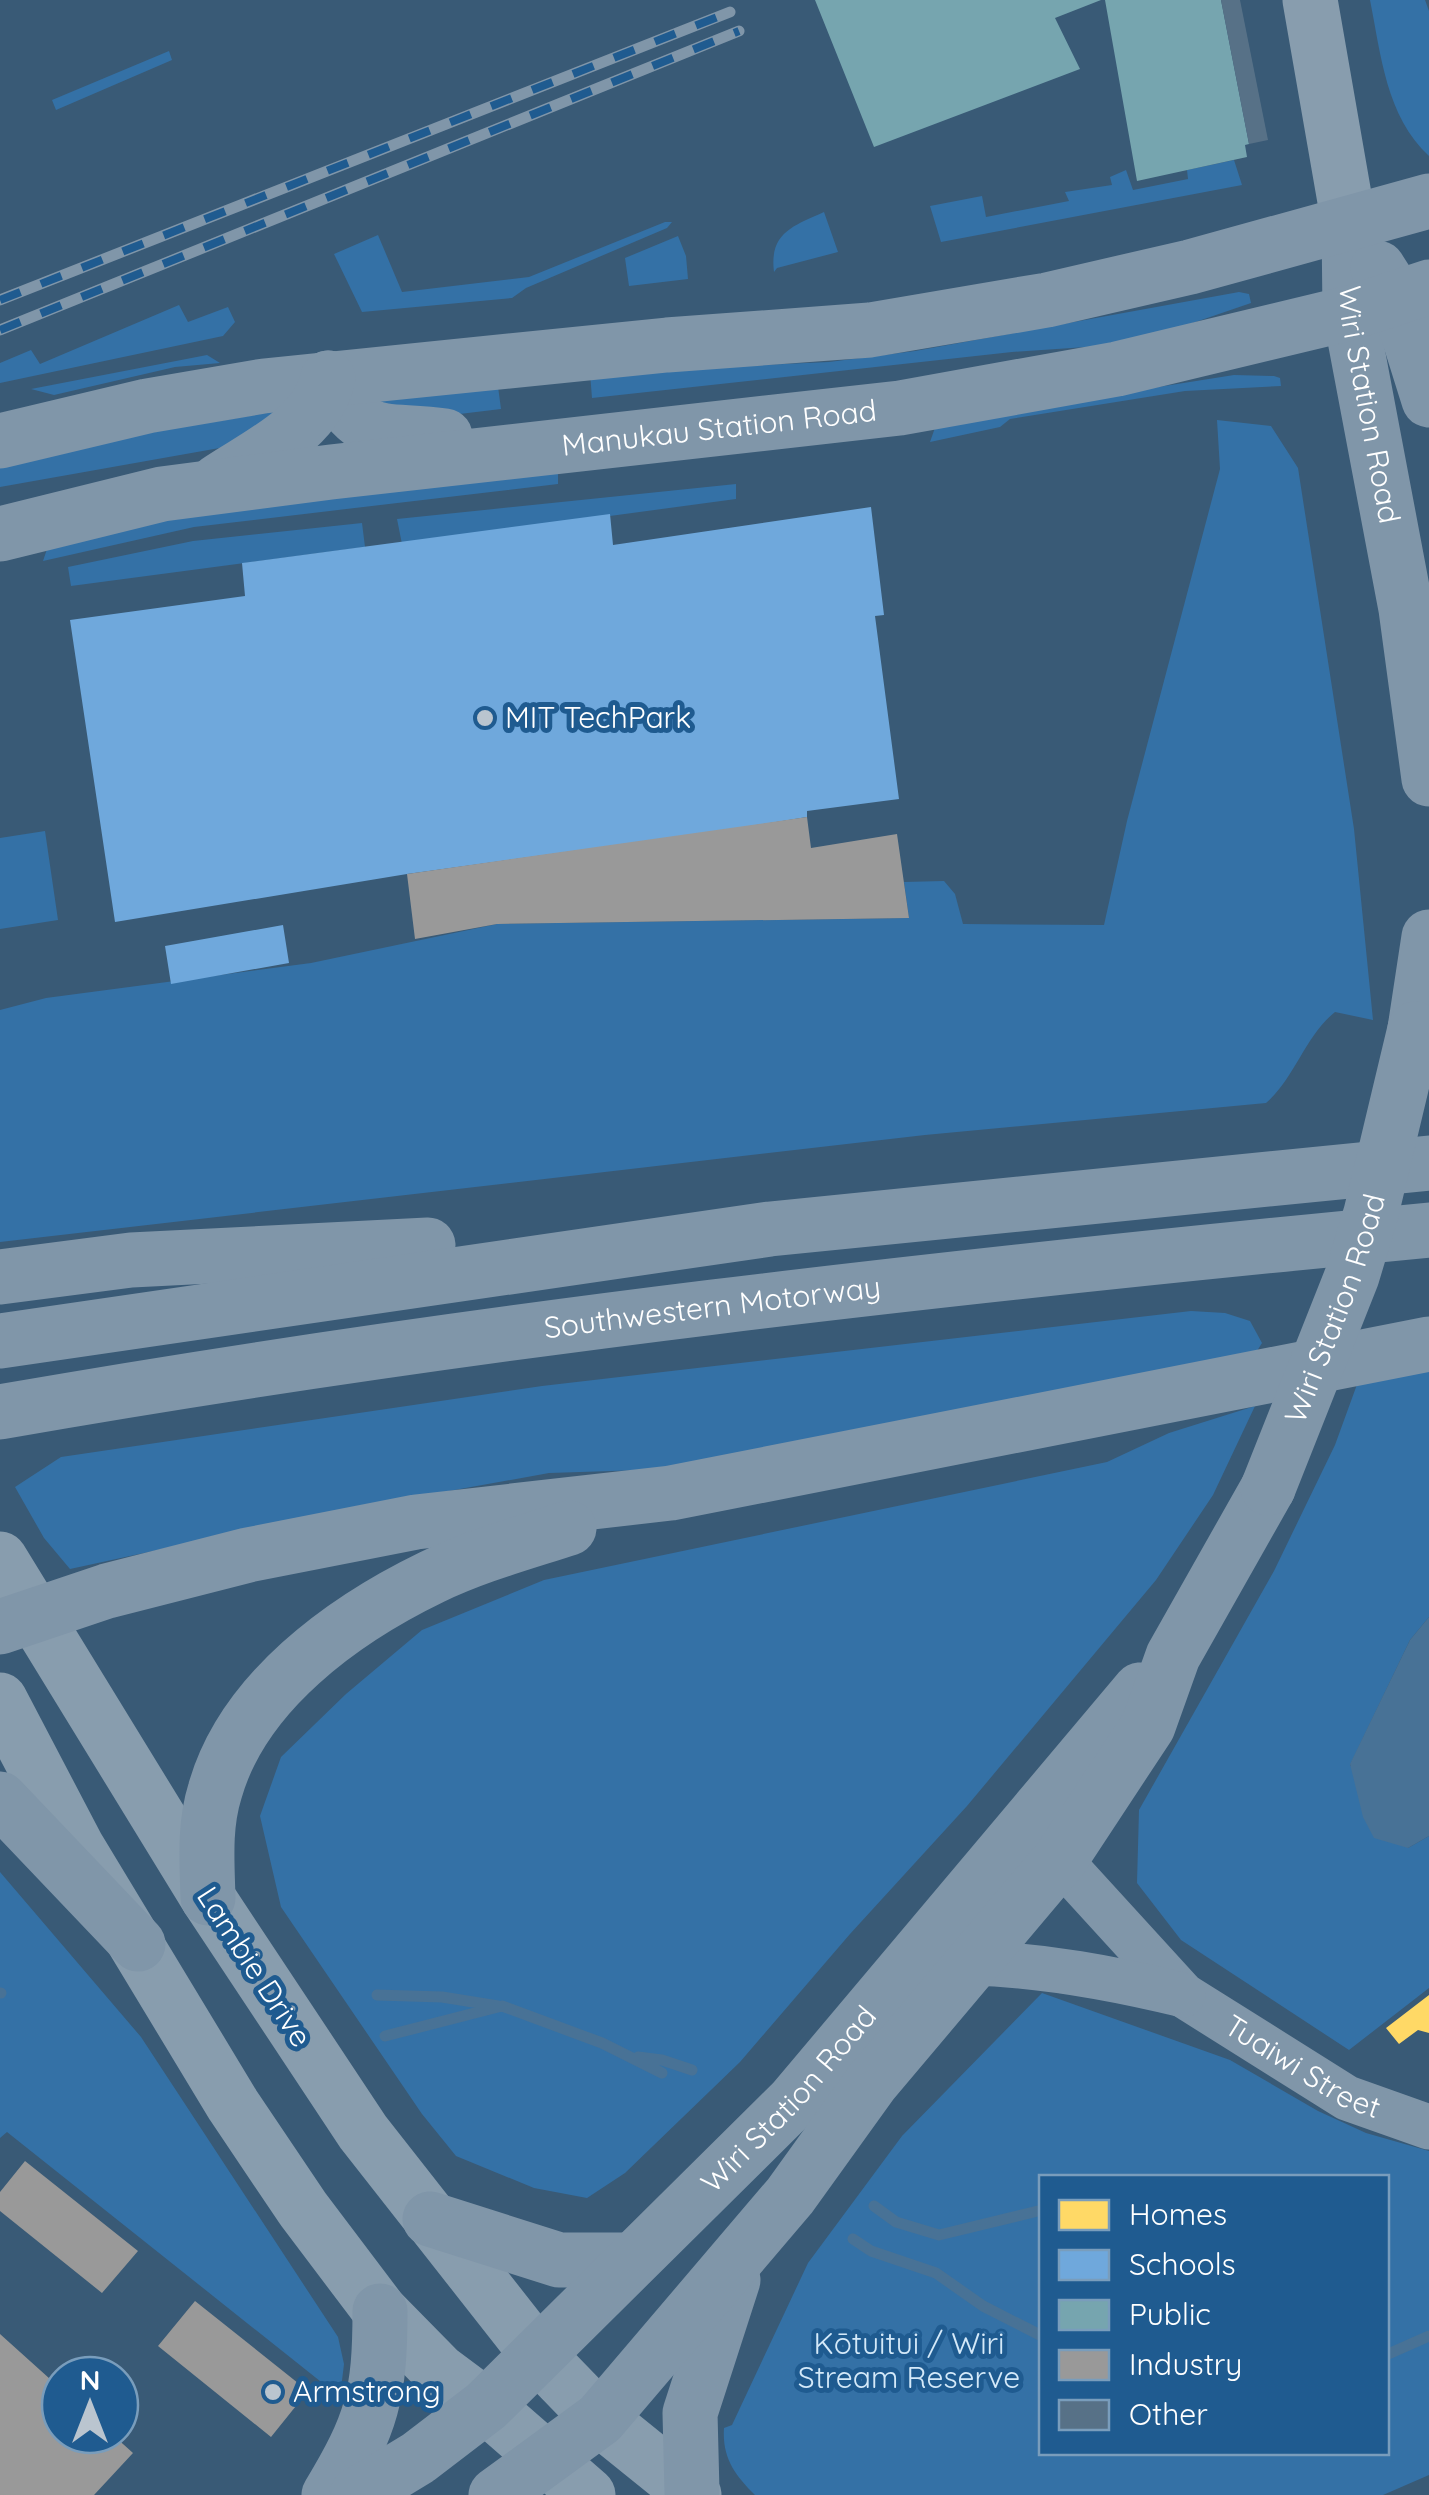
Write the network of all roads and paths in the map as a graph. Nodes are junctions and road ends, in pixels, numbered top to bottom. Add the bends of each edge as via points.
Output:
1 (1310, 0) edge
2 (1429, 201) edge
3 (1349, 224) junction
4 (1392, 299) edge
5 (328, 378) junction
6 (1429, 400) edge
7 (0, 441) edge
8 (531, 449) junction
9 (208, 488) junction
10 (0, 534) edge
11 (1429, 779) edge
12 (1429, 937) edge
13 (1429, 1163) edge
14 (770, 1228) junction
15 (1429, 1230) edge
16 (0, 1277) edge
17 (0, 1341) edge
18 (1429, 1344) edge
19 (0, 1412) edge
20 (671, 1493) junction
21 (0, 1559) edge
22 (18, 1621) edge
23 (0, 1700) edge
24 (0, 1799) edge
25 (1044, 1842) junction
26 (208, 1898) junction
27 (138, 1944) junction
28 (972, 1963) junction
29 (1183, 1995) junction
30 (1429, 2127) edge
31 (430, 2219) junction
32 (744, 2249) junction
33 (632, 2260) junction
34 (380, 2312) junction
35 (538, 2355) junction
36 (486, 2406) junction
37 (600, 2419) junction
38 (546, 2457) junction
39 (693, 2494) edge
40 (329, 2495) edge
41 (357, 2495) edge
42 (496, 2495) edge
43 (588, 2495) edge

1 - 3 main road
2 - 3 main road
3 - 4 main road, Wiri Station Road
3 - 5 main road via 1047,300 870,330
4 - 6 main road, Wiri Station Road
4 - 8 main road, Manukau Station Road via 1117,369 900,408
4 - 11 main road, Wiri Station Road via 1406,608
5 - 7 main road via 147,406
5 - 8 main road via 346,410 374,428
5 - 9 main road via 319,406 305,421
8 - 9 main road, Manukau Station Road
9 - 10 main road, Manukau Station Road
12 - 25 main road, Wiri Station Road, bridge via 1416,1030 1371,1213 1268,1488 1173,1656 1100,1735
13 - 14 main road
14 - 16 main road via 132,1260
14 - 17 main road
15 - 19 main road, Southwestern Motorway via 662,1312
18 - 20 main road
20 - 22 main road via 416,1522 248,1555
20 - 26 main road via 434,1576 370,1611 288,1676 235,1742 214,1792 206,1838
21 - 22 main road, Lambie Drive
22 - 26 main road, Lambie Drive
23 - 27 main road
24 - 27 main road
25 - 28 main road, Wiri Station Road
25 - 29 street, Tuaiwi Street
25 - 33 main road, Wiri Station Road
26 - 31 main road, Lambie Drive via 363,2132
27 - 34 main road via 233,2105
28 - 29 street, Tuaiwi Street via 1042,1967
28 - 32 main road, Wiri Station Road
29 - 30 street, Tuaiwi Street via 1348,2098
31 - 33 main road via 559,2260
31 - 35 main road, Lambie Drive
32 - 37 main road, Wiri Station Road
32 - 39 main road via 692,2408
33 - 35 main road, Wiri Station Road
34 - 36 main road
34 - 40 main road via 372,2406 356,2451
35 - 36 main road, Wiri Station Road
35 - 37 main road, Lambie Drive
36 - 38 main road
36 - 41 main road, Wiri Station Road
37 - 38 main road, Wiri Station Road
37 - 39 main road, Lambie Drive
38 - 42 main road, Wiri Station Road
38 - 43 main road

